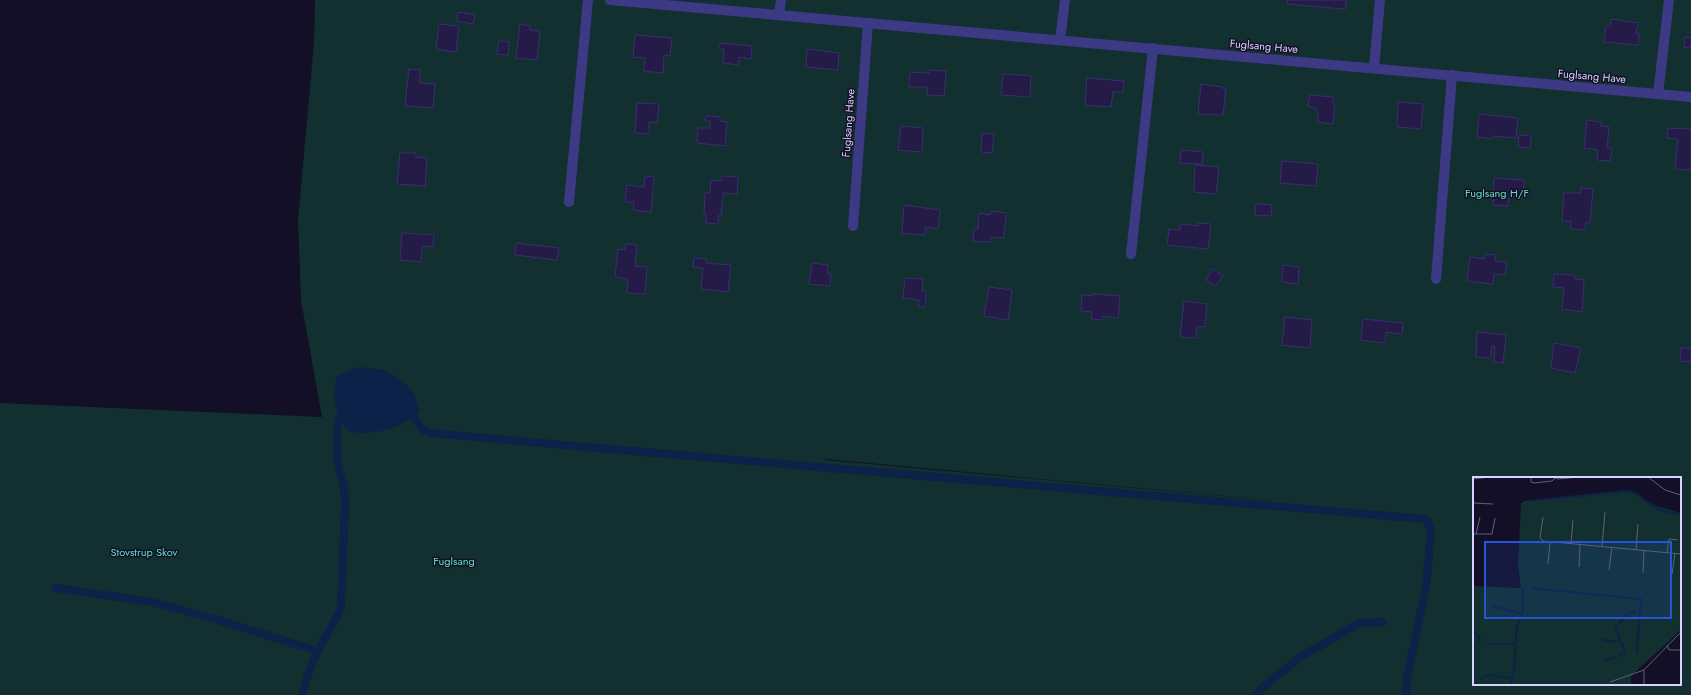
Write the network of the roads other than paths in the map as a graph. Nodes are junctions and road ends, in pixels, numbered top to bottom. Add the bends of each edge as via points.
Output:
1 (588, 0) edge
2 (610, 0) edge
3 (781, 0) edge
4 (1065, 0) edge
5 (1380, 0) edge
6 (1670, 0) edge
7 (779, 15) junction
8 (868, 23) junction
9 (1060, 40) junction
10 (1153, 48) junction
11 (1374, 68) junction
12 (1452, 75) junction
13 (1658, 94) junction
14 (1691, 97) edge
15 (569, 202) dead end
16 (853, 226) dead end
17 (1131, 254) dead end
18 (1436, 279) dead end

1 - 15 street
2 - 7 street, Fuglsang Have
3 - 7 street
4 - 9 street
5 - 11 street
6 - 13 street
7 - 8 street, Fuglsang Have
8 - 9 street, Fuglsang Have
8 - 16 street, Fuglsang Have
9 - 10 street, Fuglsang Have
10 - 11 street, Fuglsang Have
10 - 17 street
11 - 12 street, Fuglsang Have
12 - 13 street, Fuglsang Have
12 - 18 street
13 - 14 street, Fuglsang Have

